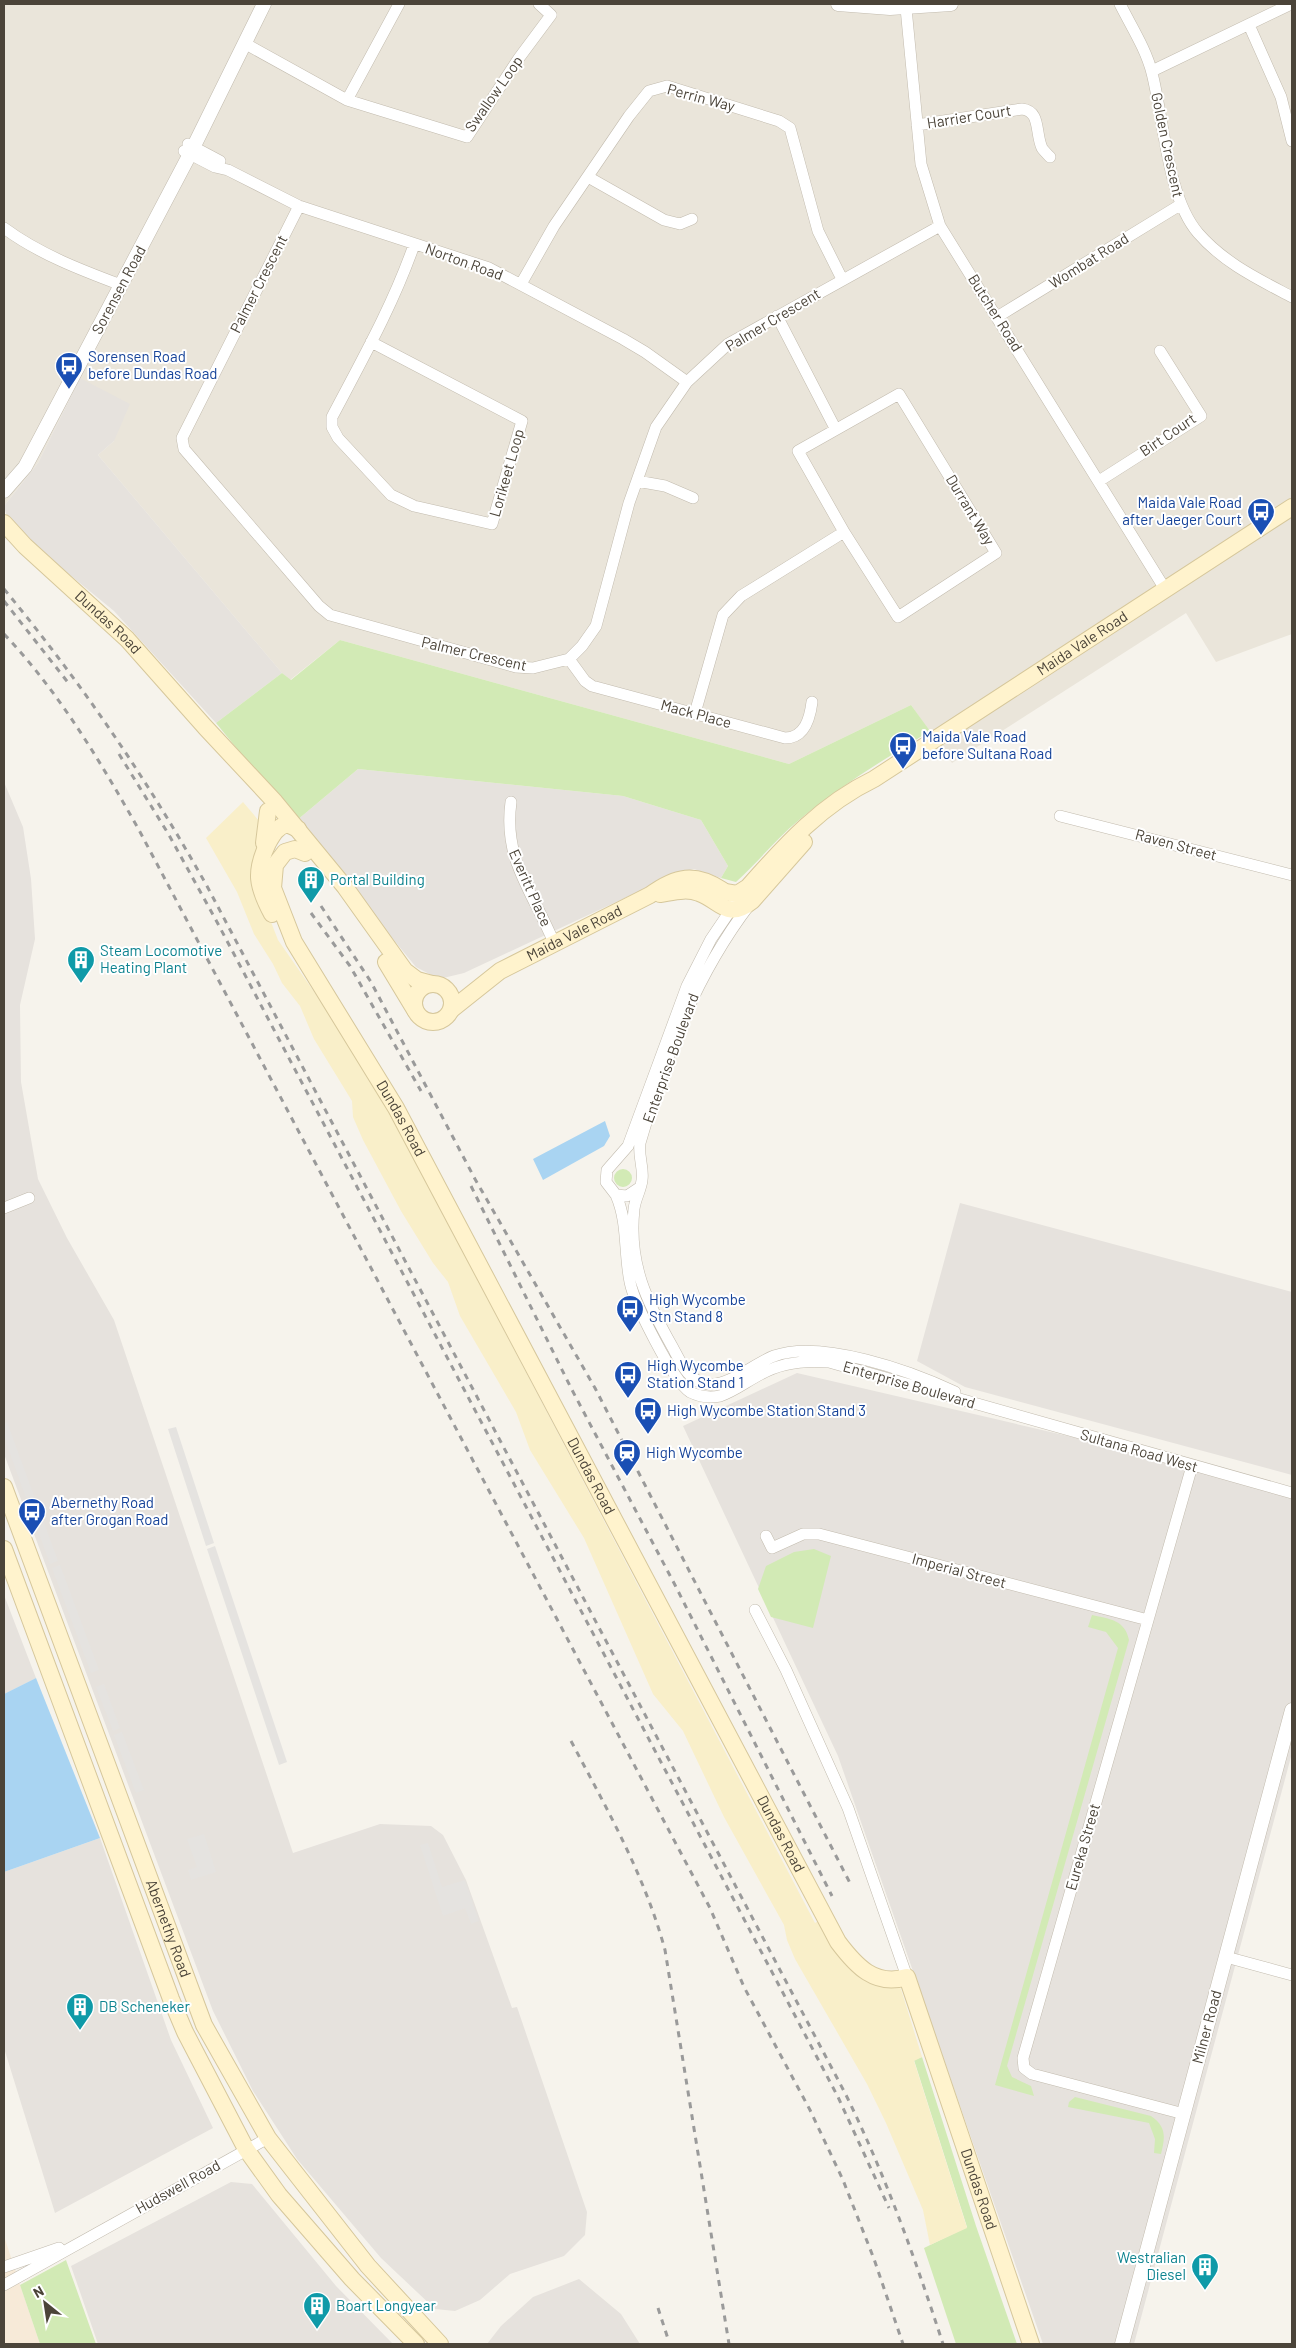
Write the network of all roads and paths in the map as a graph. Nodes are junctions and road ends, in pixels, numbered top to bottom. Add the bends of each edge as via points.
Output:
1 (264, 4) edge
2 (399, 4) edge
3 (539, 4) edge
4 (838, 4) edge
5 (951, 4) edge
6 (1120, 4) edge
7 (1291, 4) edge
8 (906, 8) junction
9 (1249, 26) junction
10 (244, 43) junction
11 (1152, 71) junction
12 (347, 100) junction
13 (917, 125) junction
14 (1292, 141) edge
15 (189, 149) junction
16 (1050, 157) dead end
17 (588, 178) junction
18 (1180, 205) junction
19 (299, 206) junction
20 (692, 219) dead end
21 (940, 226) junction
22 (4, 228) edge
23 (414, 244) junction
24 (842, 279) junction
25 (521, 284) junction
26 (116, 287) junction
27 (1292, 297) edge
28 (777, 316) junction
29 (998, 317) junction
30 (371, 342) junction
31 (1160, 351) dead end
32 (686, 382) junction
33 (835, 428) junction
34 (4, 477) edge
35 (637, 481) junction
36 (1099, 481) junction
37 (4, 491) edge
38 (693, 498) dead end
39 (1292, 507) edge
40 (4, 523) edge
41 (844, 532) junction
42 (1165, 589) junction
43 (569, 659) junction
44 (812, 702) dead end
45 (695, 713) junction
46 (205, 727) junction
47 (511, 802) dead end
48 (268, 811) junction
49 (1060, 816) dead end
50 (289, 829) junction
51 (305, 853) junction
52 (280, 856) junction
53 (260, 860) junction
54 (1292, 875) edge
55 (732, 904) junction
56 (294, 942) junction
57 (554, 943) junction
58 (392, 961) junction
59 (500, 971) junction
60 (435, 985) junction
61 (415, 1010) junction
62 (450, 1010) junction
63 (614, 1163) junction
64 (640, 1170) junction
65 (639, 1188) junction
66 (616, 1195) junction
67 (28, 1198) dead end
68 (4, 1206) edge
69 (986, 1407) junction
70 (1192, 1466) junction
71 (4, 1487) edge
72 (1292, 1493) edge
73 (766, 1536) dead end
74 (4, 1548) edge
75 (772, 1548) junction
76 (777, 1559) dead end
77 (755, 1610) dead end
78 (1148, 1620) junction
79 (1292, 1710) edge
80 (1226, 1957) junction
81 (1292, 1976) edge
82 (907, 1977) junction
83 (1184, 2114) junction
84 (268, 2138) junction
85 (246, 2149) junction
86 (89, 2237) junction
87 (4, 2268) edge
88 (4, 2285) edge
89 (416, 2344) edge
90 (440, 2344) edge
91 (1032, 2344) edge
92 (1122, 2344) edge

1 - 10 street, Sorensen Road
2 - 12 street
3 - 12 street, Swallow Loop via 551,16 467,137
4 - 8 street
5 - 8 street
6 - 11 street, Golden Crescent
7 - 9 street
8 - 13 street, Butcher Road
9 - 11 street
9 - 14 street via 1281,97
10 - 12 street, Swallow Loop
10 - 15 street, Sorensen Road
11 - 18 street, Golden Crescent
13 - 16 street, Harrier Court via 1022,108 1034,114 1042,148
13 - 21 street, Butcher Road via 922,170
15 - 19 street, Norton Road via 220,161 228,170
15 - 26 street, Sorensen Road
17 - 20 street via 664,220 680,224
17 - 24 street, Perrin Way via 634,110 649,91 658,87 673,87 779,121 790,128 794,138 818,231
17 - 25 street, Perrin Way via 554,226
18 - 27 street, Golden Crescent via 1197,232 1214,250 1246,273
18 - 29 street, Wombat Road
19 - 23 street, Norton Road
19 - 43 street, Palmer Crescent via 182,438 184,450 330,615 516,667 532,668
21 - 24 street, Palmer Crescent
21 - 29 street, Butcher Road
22 - 26 street via 23,242 84,271 95,281
23 - 25 street, Norton Road via 489,268
23 - 30 street, Lorikeet Loop via 393,301
24 - 28 street, Palmer Crescent
25 - 32 street, Norton Road via 645,352
26 - 34 street, Sorensen Road via 37,433 19,463
26 - 37 street, Sorensen Road via 29,459
28 - 32 street, Palmer Crescent via 728,344
28 - 33 street
29 - 36 street, Butcher Road
30 - 30 street, Lorikeet Loop via 332,417 334,432 391,495 414,506 492,524 522,421
31 - 36 street, Birt Court via 1201,416
32 - 35 street, Palmer Crescent via 656,427
33 - 41 street, Durrant Way via 798,451
33 - 41 street, Durrant Way via 899,394 996,553 898,617
35 - 38 street via 665,486
35 - 43 street, Palmer Crescent via 596,626
36 - 42 street, Butcher Road
39 - 42 main road, Maida Vale Road
40 - 46 main road, Dundas Road via 127,639
41 - 45 street via 741,596 726,610
42 - 55 main road, Maida Vale Road via 874,779
43 - 45 street, Mack Place via 592,686
44 - 45 street, Mack Place via 805,726 791,738
46 - 48 main road, Dundas Road via 219,753
46 - 50 main road, Dundas Road via 227,749
47 - 57 street, Everitt Place via 509,834 513,854
48 - 50 main road, Dundas Road
48 - 53 main road, Dundas Road
49 - 54 street, Raven Street
50 - 51 main road, Dundas Road
50 - 52 main road, Dundas Road
50 - 53 main road, Dundas Road via 272,835
50 - 58 main road, Dundas Road via 345,887
51 - 52 main road via 291,849
51 - 58 main road, Dundas Road
52 - 56 main road, Dundas Road via 275,865 273,888
53 - 56 main road, Dundas Road via 259,877 265,900 278,924
55 - 57 main road, Maida Vale Road via 692,891 650,895
55 - 63 street, Enterprise Boulevard via 701,958 677,1010 628,1146
55 - 64 street, Enterprise Boulevard via 673,1044 640,1143
56 - 82 main road, Dundas Road via 396,1108 838,1942 854,1964 868,1974 881,1979
57 - 59 main road, Maida Vale Road
58 - 60 main road, Maida Vale Road via 411,976
58 - 61 main road, Maida Vale Road
59 - 60 main road, Maida Vale Road via 457,986
59 - 62 main road, Maida Vale Road
60 - 61 main road via 426,985 417,992 413,1004
60 - 62 main road via 448,992 452,1004
61 - 62 main road, Maida Vale Road via 423,1020 436,1022
63 - 64 street via 628,1160
63 - 66 street, Enterprise Boulevard via 608,1170 606,1182
64 - 65 street, Enterprise Boulevard
65 - 66 street via 626,1196
65 - 69 street, Enterprise Boulevard via 633,1226 641,1283 647,1301 681,1363 698,1381 718,1384 774,1356 820,1350 930,1380
66 - 69 street, Enterprise Boulevard via 623,1215 633,1293 674,1374 690,1392 705,1397 720,1396 774,1368 815,1361 836,1364
67 - 68 street
69 - 70 street, Sultana Road West
70 - 72 street, Sultana Road West
70 - 78 street, Eureka Street
71 - 84 main road, Abernethy Road via 204,2025
73 - 75 street
74 - 85 main road, Abernethy Road via 171,1999
75 - 76 street
75 - 78 street, Imperial Street via 803,1534 819,1534
77 - 82 street, Dundas Road via 786,1670 848,1808
78 - 83 street, Eureka Street via 1023,2058 1024,2068 1032,2074
79 - 80 street, Milner Road
80 - 81 street
80 - 83 street, Milner Road
82 - 91 main road, Dundas Road
83 - 92 street, Milner Road
84 - 85 street, Hudswell Road
84 - 90 main road, Abernethy Road via 368,2266
85 - 86 street, Hudswell Road
85 - 89 main road, Abernethy Road via 285,2202 352,2279
86 - 87 street, Hudswell Road
86 - 88 street, Hudswell Road

